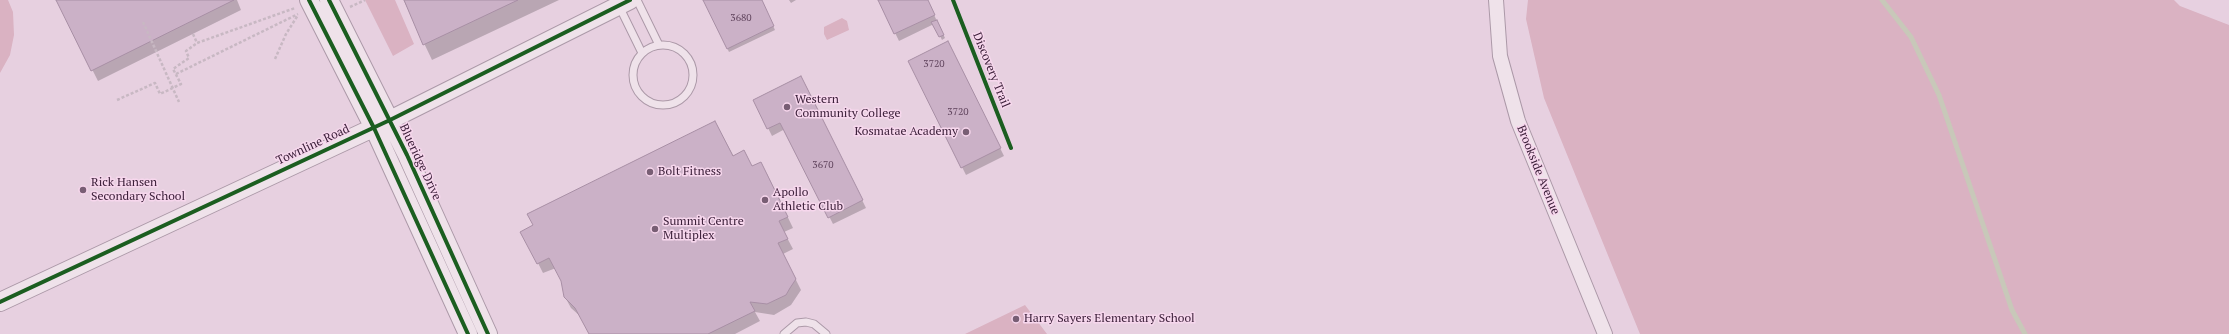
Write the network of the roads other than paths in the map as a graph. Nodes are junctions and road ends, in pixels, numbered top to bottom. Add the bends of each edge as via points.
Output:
1 (329, 0) edge
2 (637, 0) edge
3 (1496, 0) edge
4 (621, 2) edge
5 (304, 4) edge
6 (659, 45) junction
7 (642, 53) junction
8 (390, 120) junction
9 (374, 128) junction
10 (0, 302) edge
11 (468, 334) edge
12 (488, 334) edge
13 (784, 334) edge
14 (826, 334) edge
15 (1605, 334) edge

1 - 8 street, Blueridge Drive
2 - 6 lane
3 - 15 street, Brookside Avenue via 1500,56 1518,121
4 - 7 lane
4 - 8 street, Townline Road
5 - 9 street
6 - 7 lane
6 - 7 lane via 679,49 691,65 691,85 679,100 660,105 643,97 633,80 635,66
8 - 9 street, Townline Road
8 - 12 street, Blueridge Drive
9 - 10 street, Townline Road
9 - 11 street
13 - 14 lane via 797,323 806,322 817,326

